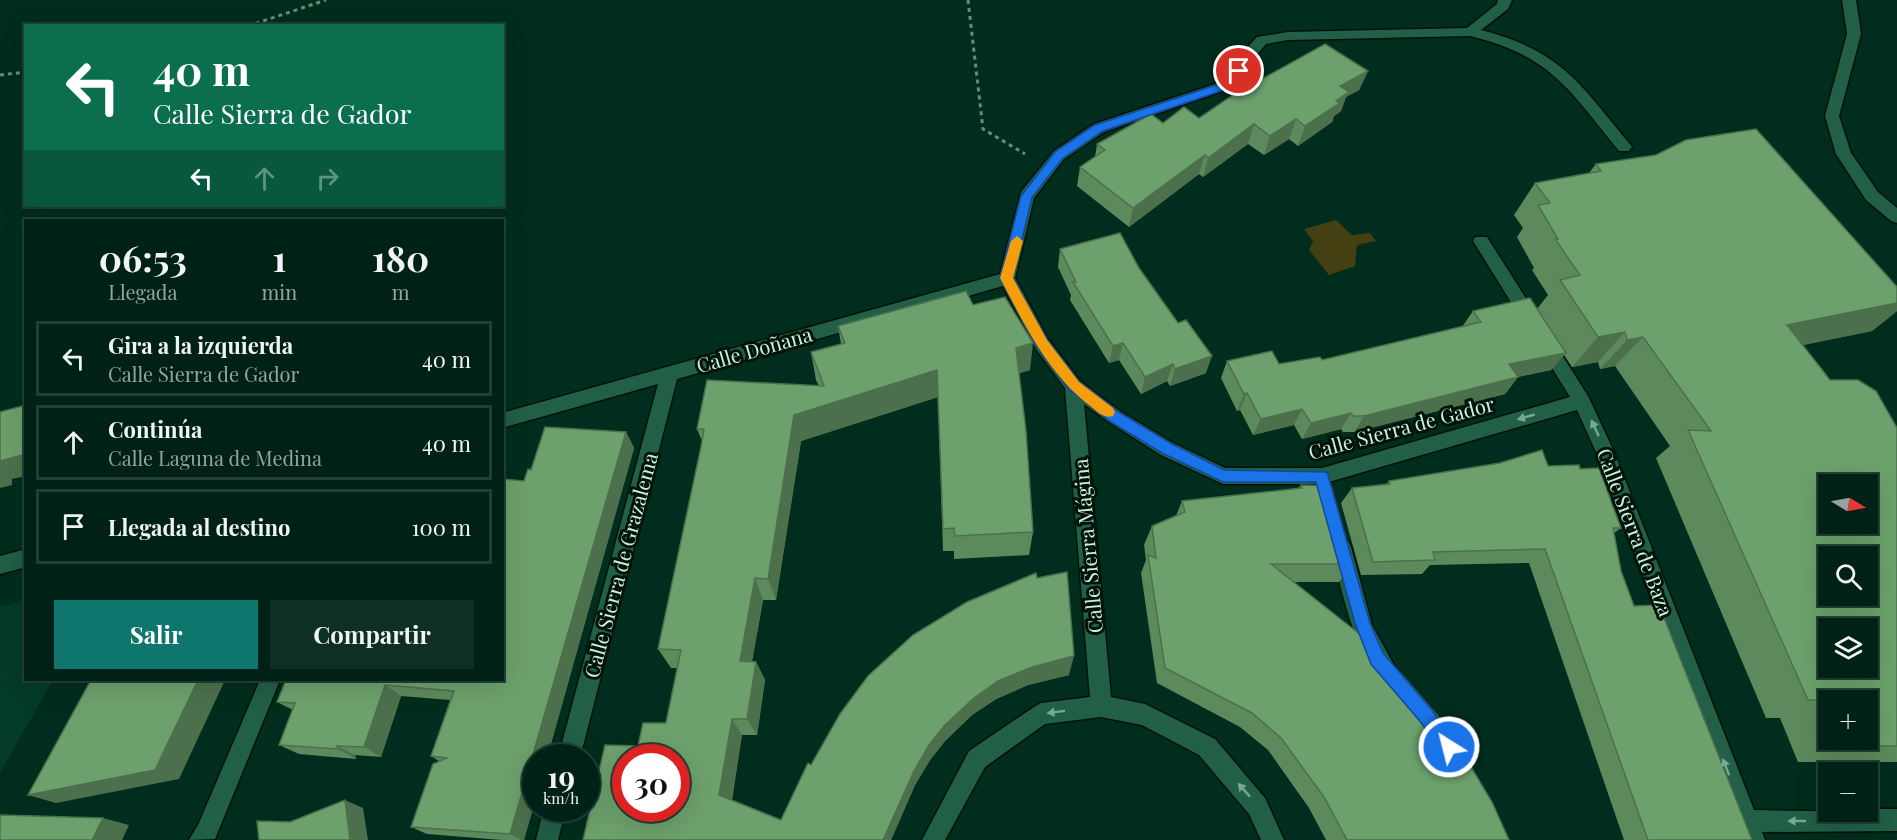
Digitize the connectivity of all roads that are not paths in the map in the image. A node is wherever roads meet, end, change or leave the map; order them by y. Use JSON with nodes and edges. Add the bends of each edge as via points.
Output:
{"nodes":[{"id":1,"x":1505,"y":0,"type":"edge"},
{"id":2,"x":1849,"y":0,"type":"edge"},
{"id":3,"x":1470,"y":33,"type":"junction"},
{"id":4,"x":1624,"y":147,"type":"dead end"},
{"id":5,"x":1897,"y":217,"type":"edge"},
{"id":6,"x":1481,"y":241,"type":"dead end"},
{"id":7,"x":1007,"y":278,"type":"junction"},
{"id":8,"x":670,"y":372,"type":"junction"},
{"id":9,"x":1074,"y":386,"type":"junction"},
{"id":10,"x":1582,"y":401,"type":"junction"},
{"id":11,"x":504,"y":420,"type":"edge"},
{"id":12,"x":1322,"y":476,"type":"junction"},
{"id":13,"x":1328,"y":499,"type":"edge"},
{"id":14,"x":1337,"y":533,"type":"edge"},
{"id":15,"x":24,"y":559,"type":"edge"},
{"id":16,"x":0,"y":565,"type":"edge"},
{"id":17,"x":270,"y":681,"type":"edge"},
{"id":18,"x":1398,"y":682,"type":"edge"},
{"id":19,"x":1101,"y":706,"type":"junction"},
{"id":20,"x":573,"y":744,"type":"edge"},
{"id":21,"x":1897,"y":820,"type":"edge"},
{"id":22,"x":552,"y":822,"type":"edge"},
{"id":23,"x":1751,"y":831,"type":"edge"},
{"id":24,"x":200,"y":840,"type":"edge"},
{"id":25,"x":547,"y":840,"type":"edge"},
{"id":26,"x":933,"y":840,"type":"edge"},
{"id":27,"x":1273,"y":840,"type":"edge"}],
"edges":[{"from":1,"to":3,"type":"street"},
{"from":2,"to":5,"type":"street","via":[[1854,34],[1832,116],[1844,154],[1872,196]]},
{"from":3,"to":4,"type":"street","via":[[1516,45],[1544,59],[1565,77]]},
{"from":3,"to":7,"type":"street","via":[[1288,36],[1262,40],[1239,71],[1220,87],[1099,128],[1059,155],[1027,196]]},
{"from":6,"to":10,"type":"street","name":"Calle Sierra de Baza"},
{"from":7,"to":8,"type":"street","name":"Calle Doñana"},
{"from":7,"to":9,"type":"street","name":"Calle Sierra de Gador","via":[[1042,344]]},
{"from":8,"to":11,"type":"street","name":"Calle Doñana"},
{"from":8,"to":20,"type":"street","name":"Calle Sierra de Grazalema"},
{"from":9,"to":12,"type":"street","name":"Calle Sierra de Gador","via":[[1115,417],[1223,476]]},
{"from":9,"to":19,"type":"street","name":"Calle Sierra Mágina"},
{"from":10,"to":12,"type":"street","name":"Calle Sierra de Gador","one_way":true},
{"from":23,"to":10,"type":"street","name":"Calle Sierra de Baza","one_way":true},
{"from":12,"to":13,"type":"street"},
{"from":14,"to":18,"type":"street","via":[[1362,623],[1377,658]]},
{"from":15,"to":16,"type":"street"},
{"from":17,"to":24,"type":"street"},
{"from":19,"to":26,"type":"street","one_way":true,"via":[[1041,714],[977,759]]},
{"from":27,"to":19,"type":"street","one_way":true,"via":[[1257,806],[1207,747],[1145,715]]},
{"from":21,"to":23,"type":"street","one_way":true},
{"from":22,"to":25,"type":"street"}]}
